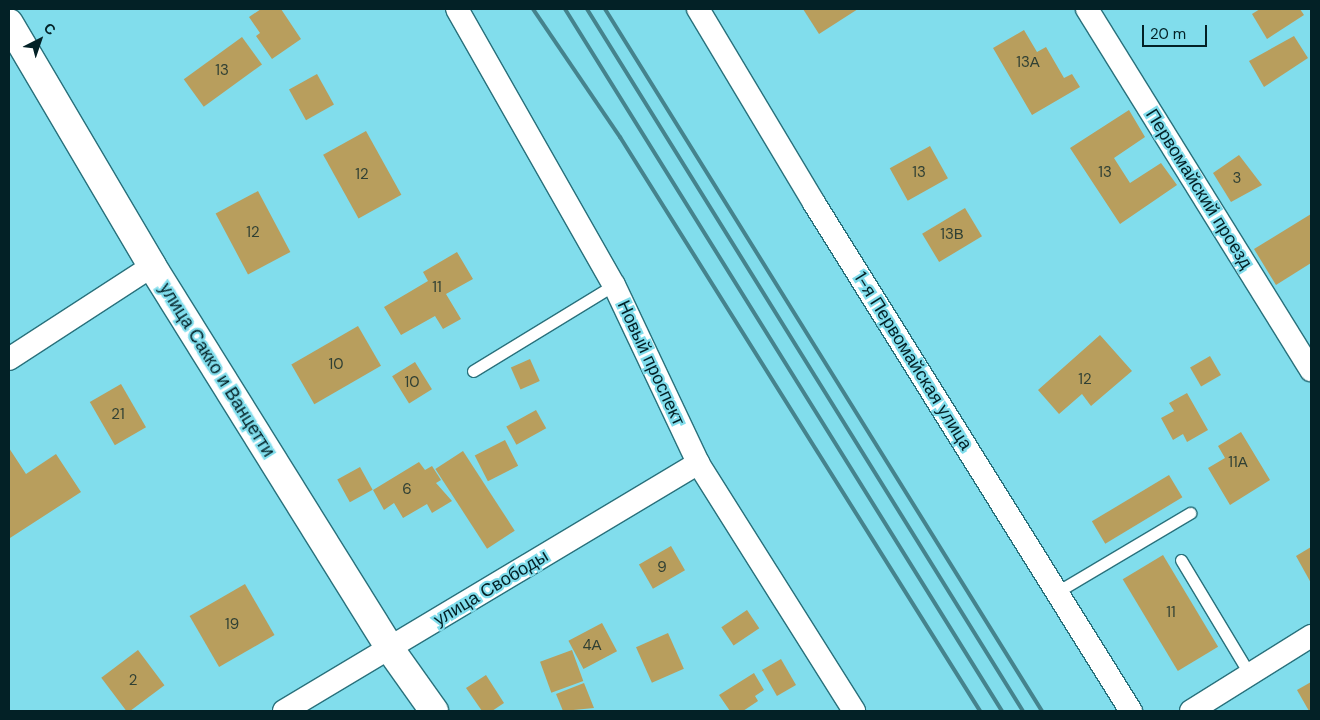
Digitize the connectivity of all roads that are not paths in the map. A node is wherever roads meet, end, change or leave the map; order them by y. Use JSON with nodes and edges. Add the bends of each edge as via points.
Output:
{"nodes":[{"id":1,"x":457,"y":9,"type":"edge"},
{"id":2,"x":698,"y":9,"type":"edge"},
{"id":3,"x":1087,"y":9,"type":"edge"},
{"id":4,"x":9,"y":22,"type":"edge"},
{"id":5,"x":152,"y":266,"type":"junction"},
{"id":6,"x":614,"y":285,"type":"junction"},
{"id":7,"x":9,"y":358,"type":"edge"},
{"id":8,"x":1311,"y":370,"type":"edge"},
{"id":9,"x":473,"y":371,"type":"dead end"},
{"id":10,"x":698,"y":463,"type":"junction"},
{"id":11,"x":1190,"y":513,"type":"dead end"},
{"id":12,"x":1181,"y":560,"type":"dead end"},
{"id":13,"x":1058,"y":592,"type":"junction"},
{"id":14,"x":1311,"y":636,"type":"edge"},
{"id":15,"x":390,"y":649,"type":"junction"},
{"id":16,"x":1250,"y":675,"type":"junction"},
{"id":17,"x":284,"y":711,"type":"edge"},
{"id":18,"x":434,"y":711,"type":"edge"},
{"id":19,"x":854,"y":711,"type":"edge"},
{"id":20,"x":1131,"y":711,"type":"edge"},
{"id":21,"x":1192,"y":711,"type":"edge"}],
"edges":[{"from":1,"to":6,"type":"street","name":"Новый проспект"},
{"from":2,"to":13,"type":"street","name":"1-я Первомайская улица","via":[[814,203]]},
{"from":3,"to":8,"type":"street","name":"Первомайский проезд"},
{"from":4,"to":5,"type":"main road","name":"улица Сакко и Ванцетти"},
{"from":5,"to":7,"type":"street"},
{"from":5,"to":15,"type":"main road","name":"улица Сакко и Ванцетти"},
{"from":6,"to":9,"type":"lane"},
{"from":6,"to":10,"type":"street","name":"Новый проспект"},
{"from":10,"to":15,"type":"street","name":"улица Свободы"},
{"from":10,"to":19,"type":"street","name":"Новый проспект"},
{"from":11,"to":13,"type":"lane"},
{"from":12,"to":16,"type":"lane"},
{"from":13,"to":20,"type":"street","name":"1-я Первомайская улица"},
{"from":14,"to":16,"type":"street"},
{"from":15,"to":17,"type":"street","name":"улица Свободы"},
{"from":15,"to":18,"type":"main road","name":"улица Сакко и Ванцетти"},
{"from":16,"to":21,"type":"street"}]}
